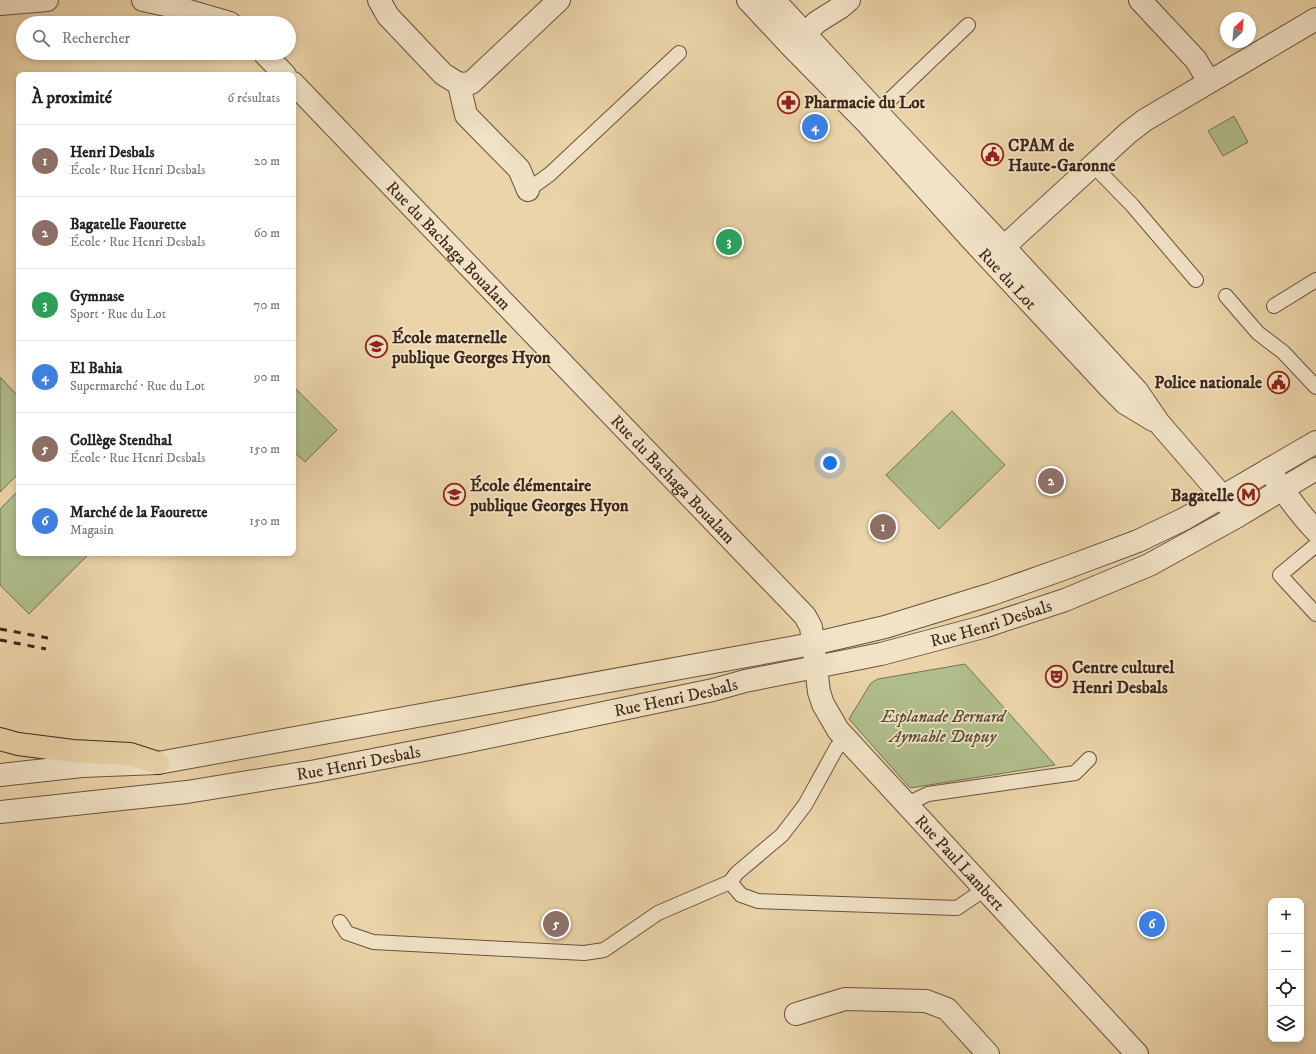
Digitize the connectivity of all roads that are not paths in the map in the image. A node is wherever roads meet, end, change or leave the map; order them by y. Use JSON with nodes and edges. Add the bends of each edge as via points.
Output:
{"nodes":[{"id":1,"x":47,"y":0,"type":"edge"},
{"id":2,"x":143,"y":0,"type":"edge"},
{"id":3,"x":379,"y":0,"type":"edge"},
{"id":4,"x":559,"y":0,"type":"edge"},
{"id":5,"x":748,"y":0,"type":"edge"},
{"id":6,"x":774,"y":0,"type":"edge"},
{"id":7,"x":849,"y":0,"type":"edge"},
{"id":8,"x":1140,"y":0,"type":"edge"},
{"id":9,"x":0,"y":4,"type":"edge"},
{"id":10,"x":207,"y":16,"type":"edge"},
{"id":11,"x":1316,"y":19,"type":"edge"},
{"id":12,"x":968,"y":25,"type":"dead end"},
{"id":13,"x":798,"y":40,"type":"junction"},
{"id":14,"x":679,"y":53,"type":"dead end"},
{"id":15,"x":271,"y":60,"type":"edge"},
{"id":16,"x":282,"y":72,"type":"edge"},
{"id":17,"x":1209,"y":82,"type":"junction"},
{"id":18,"x":459,"y":84,"type":"junction"},
{"id":19,"x":296,"y":87,"type":"edge"},
{"id":20,"x":872,"y":117,"type":"junction"},
{"id":21,"x":1092,"y":165,"type":"junction"},
{"id":22,"x":528,"y":190,"type":"joint"},
{"id":23,"x":997,"y":253,"type":"junction"},
{"id":24,"x":1196,"y":280,"type":"dead end"},
{"id":25,"x":1316,"y":280,"type":"edge"},
{"id":26,"x":1226,"y":296,"type":"dead end"},
{"id":27,"x":1274,"y":306,"type":"dead end"},
{"id":28,"x":1316,"y":387,"type":"edge"},
{"id":29,"x":1316,"y":442,"type":"edge"},
{"id":30,"x":1269,"y":469,"type":"junction"},
{"id":31,"x":1316,"y":469,"type":"edge"},
{"id":32,"x":1282,"y":488,"type":"junction"},
{"id":33,"x":1222,"y":496,"type":"junction"},
{"id":34,"x":1236,"y":517,"type":"junction"},
{"id":35,"x":1316,"y":532,"type":"edge"},
{"id":36,"x":1316,"y":545,"type":"edge"},
{"id":37,"x":1316,"y":614,"type":"edge"},
{"id":38,"x":814,"y":656,"type":"junction"},
{"id":39,"x":0,"y":739,"type":"edge"},
{"id":40,"x":846,"y":739,"type":"junction"},
{"id":41,"x":1089,"y":759,"type":"dead end"},
{"id":42,"x":158,"y":763,"type":"junction"},
{"id":43,"x":0,"y":775,"type":"edge"},
{"id":44,"x":907,"y":804,"type":"junction"},
{"id":45,"x":0,"y":812,"type":"edge"},
{"id":46,"x":730,"y":882,"type":"junction"},
{"id":47,"x":985,"y":889,"type":"junction"},
{"id":48,"x":340,"y":922,"type":"dead end"},
{"id":49,"x":796,"y":1014,"type":"dead end"},
{"id":50,"x":988,"y":1054,"type":"edge"},
{"id":51,"x":1137,"y":1054,"type":"edge"}],
"edges":[{"from":1,"to":9,"type":"street"},
{"from":2,"to":10,"type":"street"},
{"from":3,"to":18,"type":"street","via":[[388,16],[444,74]]},
{"from":4,"to":18,"type":"street","via":[[471,83]]},
{"from":5,"to":13,"type":"street","name":"Rue du Lot"},
{"from":6,"to":13,"type":"street","name":"Rue du Lot"},
{"from":7,"to":13,"type":"street","via":[[817,22]]},
{"from":8,"to":17,"type":"street","via":[[1196,60]]},
{"from":11,"to":17,"type":"street"},
{"from":12,"to":20,"type":"lane"},
{"from":13,"to":20,"type":"street","name":"Rue du Lot"},
{"from":14,"to":22,"type":"lane","via":[[550,174]]},
{"from":15,"to":16,"type":"street"},
{"from":17,"to":21,"type":"street","via":[[1145,120]]},
{"from":18,"to":22,"type":"street","via":[[466,115],[519,169]]},
{"from":19,"to":38,"type":"street","name":"Rue du Bachaga Boualam","via":[[805,616],[811,627]]},
{"from":20,"to":23,"type":"street","name":"Rue du Lot"},
{"from":21,"to":23,"type":"street"},
{"from":21,"to":24,"type":"lane","via":[[1132,205]]},
{"from":23,"to":33,"type":"street","name":"Rue du Lot","via":[[1125,403],[1159,423]]},
{"from":25,"to":27,"type":"lane"},
{"from":26,"to":28,"type":"lane","via":[[1258,333],[1283,352]]},
{"from":29,"to":30,"type":"street","name":"Rue Henri Desbals"},
{"from":30,"to":32,"type":"street"},
{"from":30,"to":33,"type":"street","name":"Rue Henri Desbals"},
{"from":31,"to":32,"type":"street","name":"Rue Henri Desbals"},
{"from":32,"to":34,"type":"street","name":"Rue Henri Desbals"},
{"from":32,"to":35,"type":"street"},
{"from":33,"to":34,"type":"street","name":"Rue du Lot"},
{"from":33,"to":38,"type":"street","name":"Rue Henri Desbals","via":[[1184,519],[1138,541],[1063,570],[896,623]]},
{"from":34,"to":38,"type":"street","name":"Rue Henri Desbals","via":[[1149,565],[1065,600],[983,627],[881,654]]},
{"from":36,"to":37,"type":"lane","via":[[1280,575]]},
{"from":38,"to":40,"type":"street","name":"Rue Paul Lambert","via":[[823,704]]},
{"from":38,"to":42,"type":"street","name":"Rue Henri Desbals"},
{"from":38,"to":45,"type":"street","name":"Rue Henri Desbals","via":[[455,744],[316,772],[187,792]]},
{"from":39,"to":42,"type":"highway","via":[[18,744],[73,751],[130,754]]},
{"from":40,"to":44,"type":"street","name":"Rue Paul Lambert"},
{"from":40,"to":46,"type":"lane","via":[[837,747],[805,805],[782,835],[736,873]]},
{"from":41,"to":44,"type":"lane","via":[[1075,773],[928,794]]},
{"from":42,"to":43,"type":"street","name":"Rue Henri Desbals","via":[[82,766]]},
{"from":44,"to":47,"type":"street","name":"Rue Paul Lambert"},
{"from":46,"to":47,"type":"lane","via":[[741,895],[758,901],[957,908]]},
{"from":46,"to":48,"type":"lane","via":[[658,913],[604,950],[584,953],[373,942],[347,933]]},
{"from":47,"to":51,"type":"street","name":"Rue Paul Lambert"},
{"from":49,"to":50,"type":"street","via":[[845,999],[926,1000],[947,1010]]}]}
